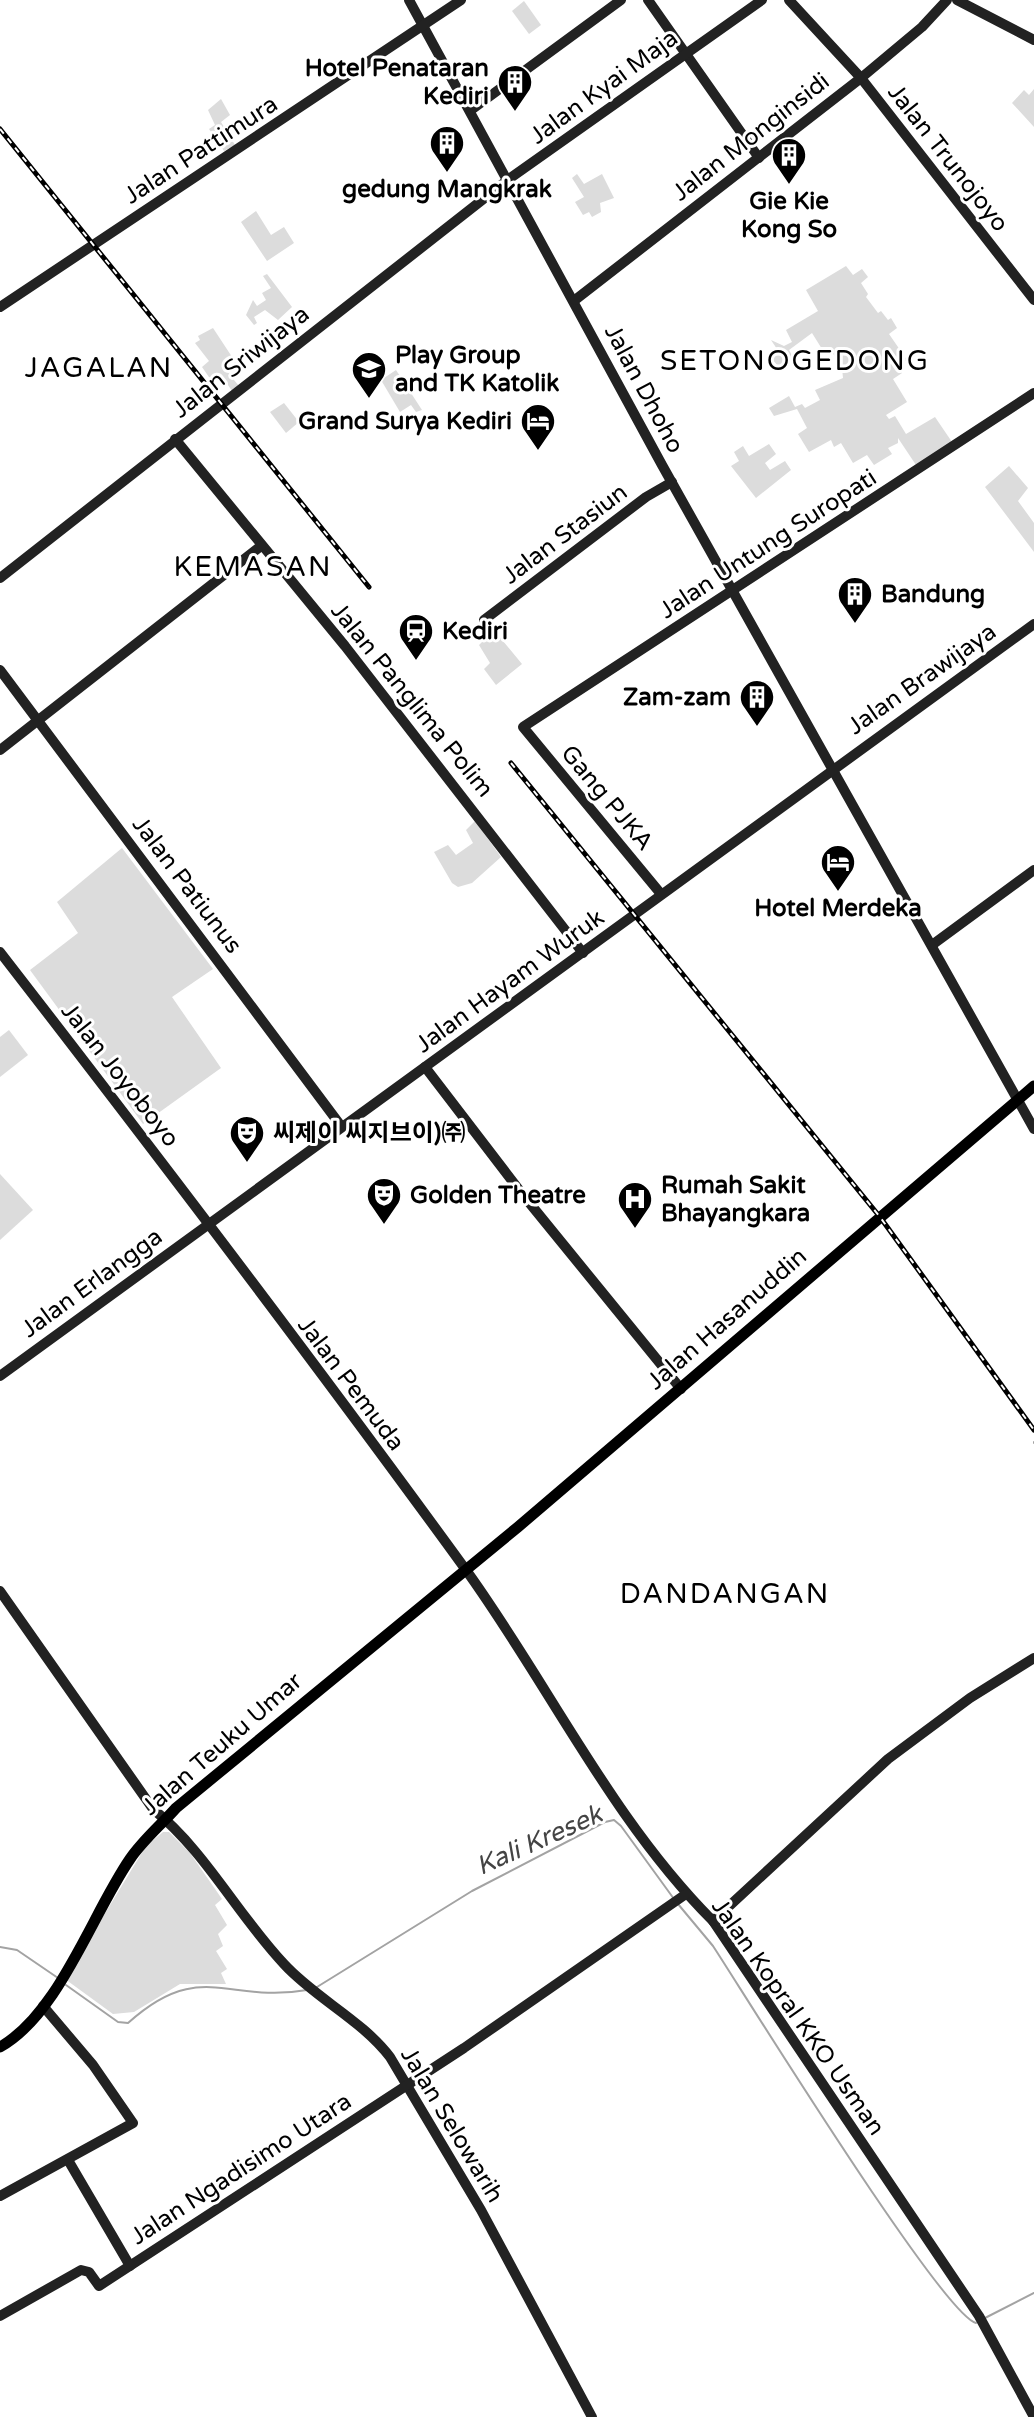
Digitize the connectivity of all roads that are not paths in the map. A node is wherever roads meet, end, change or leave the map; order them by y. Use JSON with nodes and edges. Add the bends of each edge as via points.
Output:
{"nodes":[{"id":1,"x":409,"y":0,"type":"edge"},
{"id":2,"x":461,"y":0,"type":"edge"},
{"id":3,"x":621,"y":0,"type":"edge"},
{"id":4,"x":648,"y":0,"type":"edge"},
{"id":5,"x":762,"y":0,"type":"edge"},
{"id":6,"x":789,"y":0,"type":"edge"},
{"id":7,"x":947,"y":0,"type":"edge"},
{"id":8,"x":957,"y":0,"type":"edge"},
{"id":9,"x":424,"y":26,"type":"junction"},
{"id":10,"x":1034,"y":40,"type":"edge"},
{"id":11,"x":686,"y":52,"type":"junction"},
{"id":12,"x":861,"y":78,"type":"junction"},
{"id":13,"x":471,"y":110,"type":"junction"},
{"id":14,"x":759,"y":158,"type":"junction"},
{"id":15,"x":509,"y":179,"type":"junction"},
{"id":16,"x":575,"y":300,"type":"junction"},
{"id":17,"x":1034,"y":300,"type":"edge"},
{"id":18,"x":0,"y":307,"type":"edge"},
{"id":19,"x":1034,"y":393,"type":"edge"},
{"id":20,"x":175,"y":439,"type":"junction"},
{"id":21,"x":672,"y":482,"type":"junction"},
{"id":22,"x":261,"y":546,"type":"junction"},
{"id":23,"x":0,"y":578,"type":"edge"},
{"id":24,"x":732,"y":590,"type":"junction"},
{"id":25,"x":484,"y":620,"type":"dead end"},
{"id":26,"x":1034,"y":624,"type":"edge"},
{"id":27,"x":0,"y":670,"type":"edge"},
{"id":28,"x":39,"y":721,"type":"junction"},
{"id":29,"x":523,"y":727,"type":"joint"},
{"id":30,"x":0,"y":750,"type":"edge"},
{"id":31,"x":833,"y":768,"type":"junction"},
{"id":32,"x":1034,"y":870,"type":"edge"},
{"id":33,"x":661,"y":894,"type":"junction"},
{"id":34,"x":932,"y":945,"type":"junction"},
{"id":35,"x":0,"y":952,"type":"edge"},
{"id":36,"x":583,"y":953,"type":"junction"},
{"id":37,"x":425,"y":1067,"type":"junction"},
{"id":38,"x":1034,"y":1086,"type":"edge"},
{"id":39,"x":1016,"y":1101,"type":"junction"},
{"id":40,"x":341,"y":1126,"type":"junction"},
{"id":41,"x":1034,"y":1129,"type":"edge"},
{"id":42,"x":209,"y":1223,"type":"junction"},
{"id":43,"x":0,"y":1376,"type":"edge"},
{"id":44,"x":681,"y":1389,"type":"junction"},
{"id":45,"x":464,"y":1568,"type":"junction"},
{"id":46,"x":0,"y":1591,"type":"edge"},
{"id":47,"x":1034,"y":1658,"type":"edge"},
{"id":48,"x":167,"y":1818,"type":"junction"},
{"id":49,"x":681,"y":1898,"type":"junction"},
{"id":50,"x":713,"y":1921,"type":"junction"},
{"id":51,"x":43,"y":2006,"type":"junction"},
{"id":52,"x":0,"y":2047,"type":"edge"},
{"id":53,"x":405,"y":2084,"type":"junction"},
{"id":54,"x":68,"y":2160,"type":"junction"},
{"id":55,"x":0,"y":2196,"type":"edge"},
{"id":56,"x":130,"y":2266,"type":"junction"},
{"id":57,"x":0,"y":2316,"type":"edge"},
{"id":58,"x":592,"y":2417,"type":"edge"},
{"id":59,"x":1034,"y":2417,"type":"edge"}],
"edges":[{"from":1,"to":9,"type":"street","name":"Jalan Dhoho"},
{"from":2,"to":9,"type":"street","name":"Jalan Pattimura"},
{"from":3,"to":13,"type":"street"},
{"from":4,"to":11,"type":"street"},
{"from":5,"to":11,"type":"street","name":"Jalan Kyai Maja"},
{"from":6,"to":12,"type":"street"},
{"from":7,"to":12,"type":"street","name":"Jalan Monginsidi"},
{"from":8,"to":10,"type":"street"},
{"from":9,"to":13,"type":"street","name":"Jalan Dhoho"},
{"from":9,"to":18,"type":"street","name":"Jalan Pattimura"},
{"from":11,"to":14,"type":"street"},
{"from":11,"to":15,"type":"street","name":"Jalan Kyai Maja"},
{"from":12,"to":14,"type":"street","name":"Jalan Monginsidi"},
{"from":12,"to":17,"type":"street","name":"Jalan Trunojoyo"},
{"from":13,"to":15,"type":"street","name":"Jalan Dhoho"},
{"from":14,"to":16,"type":"street","name":"Jalan Monginsidi"},
{"from":15,"to":16,"type":"street","name":"Jalan Dhoho"},
{"from":15,"to":20,"type":"street","name":"Jalan Sriwijaya"},
{"from":16,"to":21,"type":"street","name":"Jalan Dhoho"},
{"from":19,"to":24,"type":"street","name":"Jalan Untung Suropati"},
{"from":20,"to":22,"type":"street","name":"Jalan Panglima Polim"},
{"from":20,"to":23,"type":"street","name":"Jalan Sriwijaya"},
{"from":21,"to":24,"type":"street","name":"Jalan Dhoho"},
{"from":21,"to":25,"type":"street","name":"Jalan Stasiun"},
{"from":22,"to":28,"type":"street"},
{"from":22,"to":36,"type":"street","name":"Jalan Panglima Polim","via":[[439,764]]},
{"from":24,"to":29,"type":"street","name":"Jalan Untung Suropati"},
{"from":24,"to":31,"type":"street","name":"Jalan Dhoho"},
{"from":26,"to":31,"type":"street","name":"Jalan Brawijaya"},
{"from":27,"to":28,"type":"street","name":"Jalan Patiunus"},
{"from":28,"to":30,"type":"street"},
{"from":28,"to":40,"type":"street","name":"Jalan Patiunus"},
{"from":29,"to":33,"type":"street","name":"Gang PJKA"},
{"from":31,"to":33,"type":"street","name":"Jalan Hayam Wuruk"},
{"from":31,"to":34,"type":"street","name":"Jalan Dhoho"},
{"from":32,"to":34,"type":"street"},
{"from":33,"to":36,"type":"street","name":"Jalan Hayam Wuruk"},
{"from":34,"to":39,"type":"street","name":"Jalan Dhoho"},
{"from":35,"to":42,"type":"street","name":"Jalan Joyoboyo"},
{"from":36,"to":37,"type":"street","name":"Jalan Hayam Wuruk"},
{"from":37,"to":40,"type":"street","name":"Jalan Hayam Wuruk"},
{"from":37,"to":44,"type":"street"},
{"from":38,"to":39,"type":"main road","name":"Jalan Hasanuddin"},
{"from":39,"to":41,"type":"street","name":"Jalan Dhoho"},
{"from":39,"to":44,"type":"main road","name":"Jalan Hasanuddin"},
{"from":40,"to":42,"type":"street","name":"Jalan Hayam Wuruk"},
{"from":42,"to":43,"type":"street","name":"Jalan Erlangga"},
{"from":42,"to":45,"type":"street","name":"Jalan Pemuda"},
{"from":44,"to":45,"type":"main road","name":"Jalan Hasanuddin"},
{"from":45,"to":48,"type":"main road","name":"Jalan Teuku Umar"},
{"from":45,"to":49,"type":"street","name":"Jalan Kopral KKO Usman"},
{"from":46,"to":48,"type":"street","name":"Jalan Selowarih","via":[[153,1809]]},
{"from":47,"to":50,"type":"street","via":[[888,1759]]},
{"from":48,"to":51,"type":"main road","name":"Jalan Teuku Umar","via":[[130,1859]]},
{"from":48,"to":53,"type":"street","name":"Jalan Selowarih","via":[[303,1983],[376,2041]]},
{"from":49,"to":50,"type":"street","name":"Jalan Kopral KKO Usman"},
{"from":49,"to":53,"type":"street","name":"Jalan Ngadisimo Utara"},
{"from":50,"to":59,"type":"street","name":"Jalan Kopral KKO Usman","via":[[980,2319]]},
{"from":51,"to":52,"type":"main road","name":"Jalan Teuku Umar"},
{"from":51,"to":54,"type":"street","via":[[133,2123]]},
{"from":53,"to":56,"type":"street","name":"Jalan Ngadisimo Utara"},
{"from":53,"to":58,"type":"street","name":"Jalan Selowarih","via":[[488,2223]]},
{"from":54,"to":55,"type":"street"},
{"from":54,"to":56,"type":"street"},
{"from":56,"to":57,"type":"street","name":"Jalan Ngadisimo Utara","via":[[99,2286],[81,2270]]}]}
